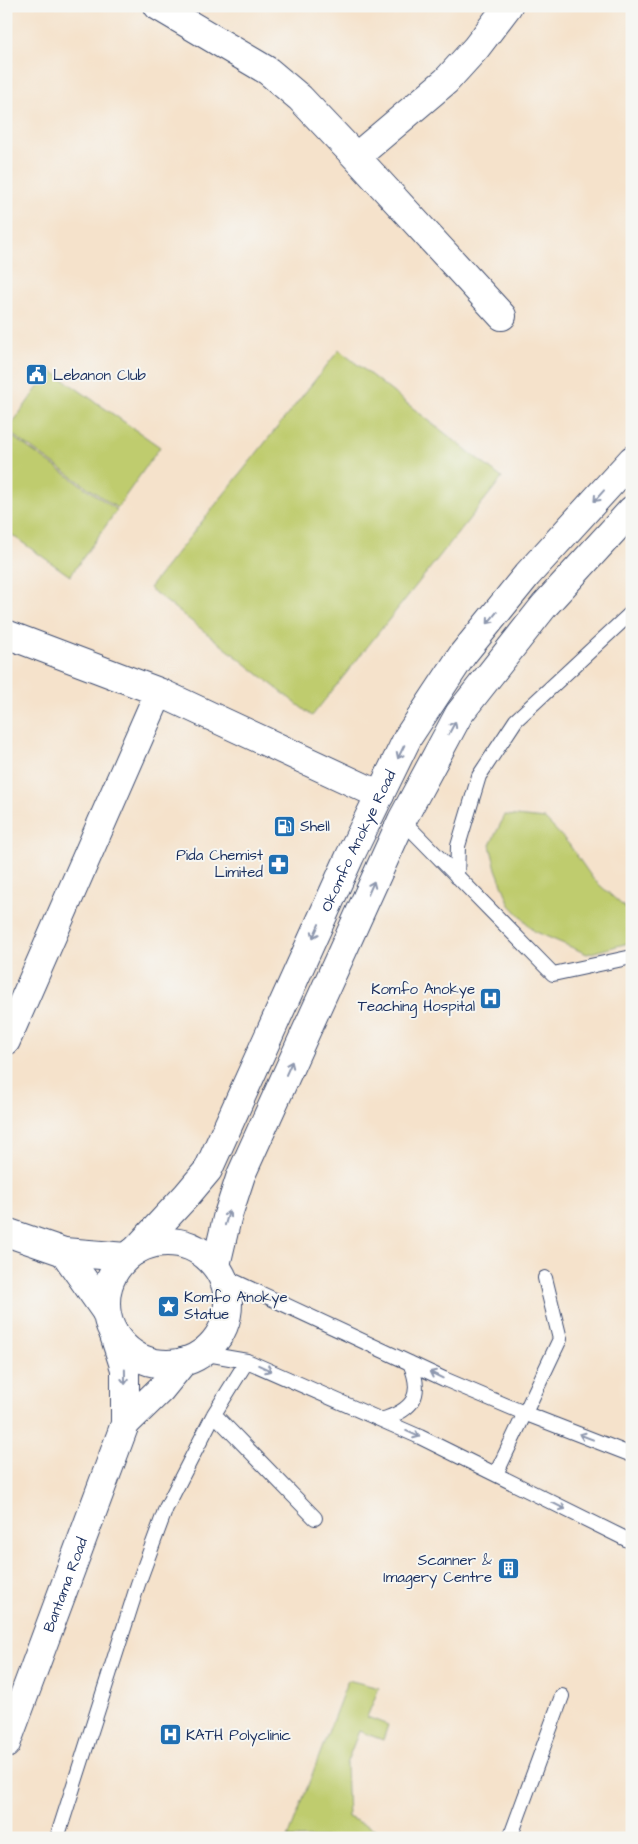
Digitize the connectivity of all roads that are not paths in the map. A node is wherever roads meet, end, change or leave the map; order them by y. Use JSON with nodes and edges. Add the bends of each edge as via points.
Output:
{"nodes":[{"id":1,"x":158,"y":6,"type":"edge"},
{"id":2,"x":508,"y":6,"type":"edge"},
{"id":3,"x":356,"y":157,"type":"junction"},
{"id":4,"x":502,"y":316,"type":"dead end"},
{"id":5,"x":632,"y":460,"type":"edge"},
{"id":6,"x":632,"y":510,"type":"edge"},
{"id":7,"x":632,"y":612,"type":"edge"},
{"id":8,"x":6,"y":634,"type":"edge"},
{"id":9,"x":159,"y":692,"type":"junction"},
{"id":10,"x":380,"y":795,"type":"junction"},
{"id":11,"x":402,"y":820,"type":"junction"},
{"id":12,"x":457,"y":877,"type":"junction"},
{"id":13,"x":632,"y":957,"type":"edge"},
{"id":14,"x":6,"y":1041,"type":"edge"},
{"id":15,"x":6,"y":1232,"type":"edge"},
{"id":16,"x":64,"y":1252,"type":"junction"},
{"id":17,"x":131,"y":1254,"type":"junction"},
{"id":18,"x":218,"y":1270,"type":"junction"},
{"id":19,"x":545,"y":1278,"type":"dead end"},
{"id":20,"x":109,"y":1322,"type":"junction"},
{"id":21,"x":192,"y":1358,"type":"junction"},
{"id":22,"x":247,"y":1360,"type":"junction"},
{"id":23,"x":410,"y":1362,"type":"junction"},
{"id":24,"x":524,"y":1413,"type":"junction"},
{"id":25,"x":214,"y":1414,"type":"junction"},
{"id":26,"x":381,"y":1420,"type":"junction"},
{"id":27,"x":125,"y":1424,"type":"junction"},
{"id":28,"x":632,"y":1455,"type":"edge"},
{"id":29,"x":496,"y":1474,"type":"junction"},
{"id":30,"x":315,"y":1518,"type":"dead end"},
{"id":31,"x":632,"y":1542,"type":"edge"},
{"id":32,"x":562,"y":1696,"type":"dead end"},
{"id":33,"x":6,"y":1744,"type":"edge"},
{"id":34,"x":57,"y":1838,"type":"edge"},
{"id":35,"x":510,"y":1838,"type":"edge"}],
"edges":[{"from":1,"to":3,"type":"main road","via":[[268,71],[300,98]]},
{"from":2,"to":3,"type":"main road","via":[[446,81]]},
{"from":3,"to":4,"type":"main road"},
{"from":5,"to":10,"type":"main road","name":"Okomfo Anokye Road","one_way":true,"via":[[527,575],[463,654],[408,737]]},
{"from":11,"to":6,"type":"main road","name":"Okomfo Anokye Road","one_way":true,"via":[[459,714],[544,606]]},
{"from":7,"to":12,"type":"lane","via":[[516,720],[480,776],[458,846]]},
{"from":8,"to":9,"type":"main road"},
{"from":9,"to":10,"type":"main road"},
{"from":9,"to":14,"type":"main road"},
{"from":10,"to":17,"type":"main road","name":"Okomfo Anokye Road","one_way":true,"via":[[208,1170]]},
{"from":11,"to":12,"type":"lane"},
{"from":18,"to":11,"type":"main road","name":"Okomfo Anokye Road","one_way":true,"via":[[227,1218],[241,1175]]},
{"from":12,"to":13,"type":"lane","via":[[553,974]]},
{"from":15,"to":16,"type":"main road"},
{"from":16,"to":17,"type":"main road"},
{"from":16,"to":20,"type":"main road"},
{"from":17,"to":18,"type":"main road","via":[[152,1244],[178,1243],[203,1253]]},
{"from":17,"to":20,"type":"main road","via":[[113,1273],[106,1292]]},
{"from":18,"to":21,"type":"main road","via":[[227,1291],[228,1309],[224,1326],[214,1341]]},
{"from":18,"to":23,"type":"lane"},
{"from":19,"to":24,"type":"lane","via":[[560,1339]]},
{"from":20,"to":21,"type":"main road","via":[[125,1348],[143,1359],[162,1364]]},
{"from":20,"to":27,"type":"main road","one_way":true,"via":[[125,1369]]},
{"from":21,"to":22,"type":"lane"},
{"from":21,"to":27,"type":"main road"},
{"from":22,"to":25,"type":"lane"},
{"from":22,"to":26,"type":"lane","one_way":true},
{"from":24,"to":23,"type":"lane","one_way":true},
{"from":23,"to":26,"type":"lane","via":[[415,1378],[411,1404],[399,1414]]},
{"from":28,"to":24,"type":"lane","one_way":true},
{"from":24,"to":29,"type":"lane"},
{"from":25,"to":30,"type":"lane"},
{"from":25,"to":34,"type":"lane","via":[[166,1508],[138,1584]]},
{"from":26,"to":29,"type":"lane","one_way":true},
{"from":27,"to":33,"type":"main road","name":"Bantama Road"},
{"from":29,"to":31,"type":"lane","one_way":true},
{"from":32,"to":35,"type":"lane"}]}
